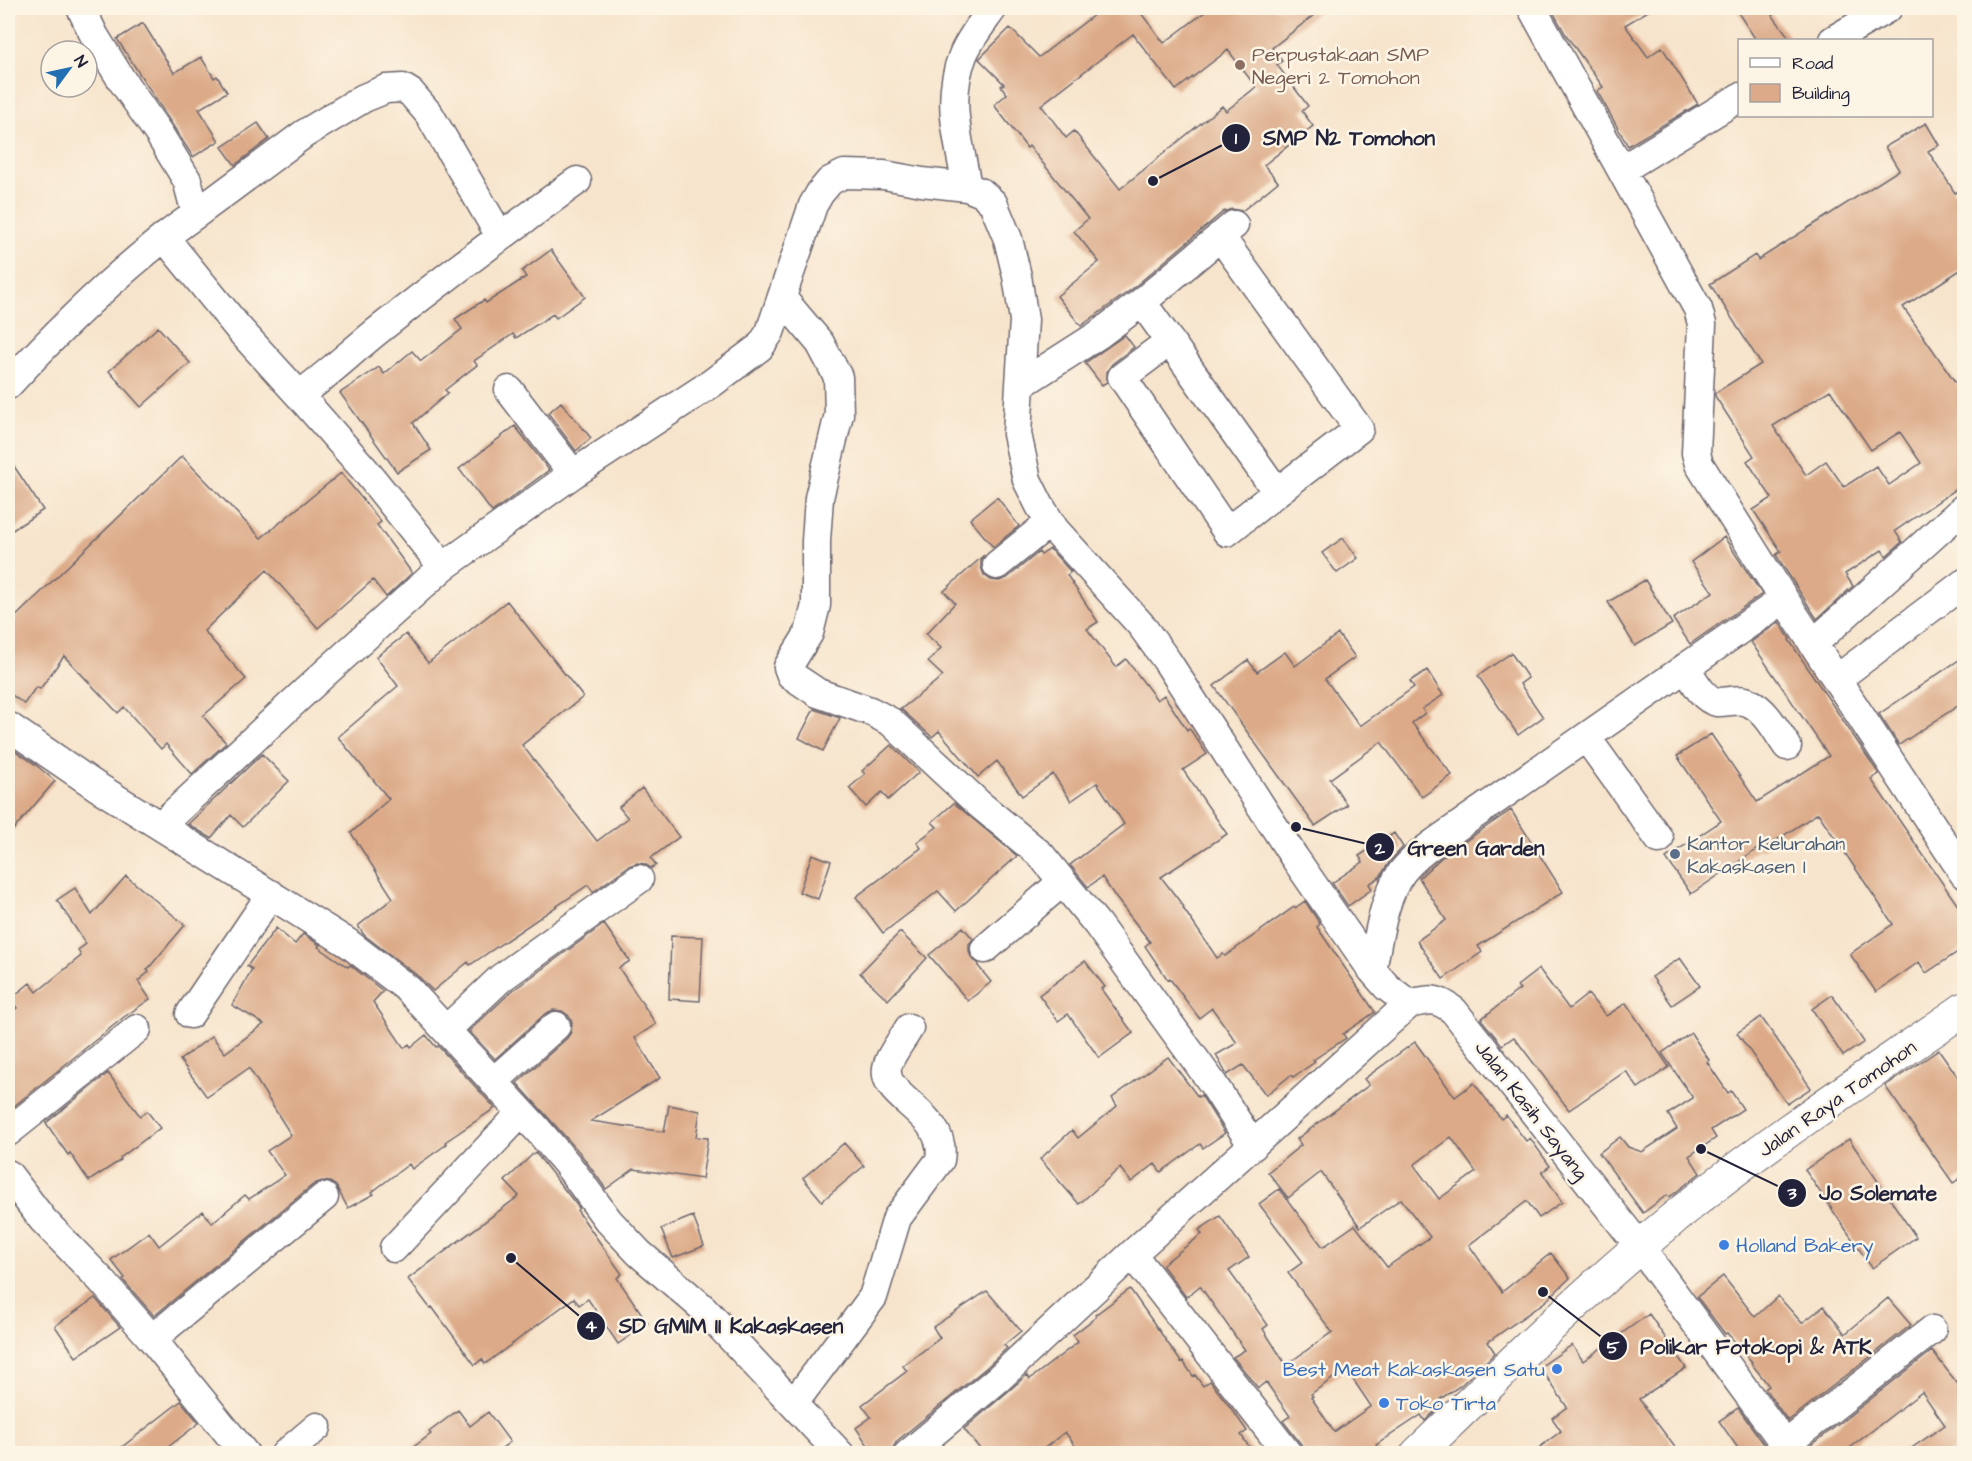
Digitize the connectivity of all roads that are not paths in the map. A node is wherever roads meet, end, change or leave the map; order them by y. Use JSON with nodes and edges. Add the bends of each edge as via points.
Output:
{"nodes":[{"id":1,"x":81,"y":8,"type":"edge"},
{"id":2,"x":993,"y":8,"type":"edge"},
{"id":3,"x":1532,"y":8,"type":"edge"},
{"id":4,"x":1888,"y":8,"type":"edge"},
{"id":5,"x":1835,"y":39,"type":"edge"},
{"id":6,"x":1738,"y":98,"type":"edge"},
{"id":7,"x":1623,"y":169,"type":"junction"},
{"id":8,"x":577,"y":181,"type":"dead end"},
{"id":9,"x":967,"y":187,"type":"junction"},
{"id":10,"x":196,"y":214,"type":"junction"},
{"id":11,"x":500,"y":236,"type":"junction"},
{"id":12,"x":164,"y":237,"type":"junction"},
{"id":13,"x":782,"y":298,"type":"junction"},
{"id":14,"x":1142,"y":302,"type":"junction"},
{"id":15,"x":1170,"y":341,"type":"junction"},
{"id":16,"x":8,"y":385,"type":"edge"},
{"id":17,"x":1020,"y":385,"type":"junction"},
{"id":18,"x":509,"y":390,"type":"dead end"},
{"id":19,"x":299,"y":395,"type":"junction"},
{"id":20,"x":573,"y":474,"type":"junction"},
{"id":21,"x":1278,"y":492,"type":"junction"},
{"id":22,"x":1965,"y":508,"type":"edge"},
{"id":23,"x":1050,"y":522,"type":"junction"},
{"id":24,"x":997,"y":565,"type":"dead end"},
{"id":25,"x":443,"y":567,"type":"junction"},
{"id":26,"x":1965,"y":583,"type":"edge"},
{"id":27,"x":1784,"y":599,"type":"junction"},
{"id":28,"x":1813,"y":644,"type":"junction"},
{"id":29,"x":1686,"y":667,"type":"junction"},
{"id":30,"x":1837,"y":680,"type":"junction"},
{"id":31,"x":8,"y":726,"type":"edge"},
{"id":32,"x":1586,"y":737,"type":"junction"},
{"id":33,"x":1787,"y":746,"type":"dead end"},
{"id":34,"x":161,"y":825,"type":"junction"},
{"id":35,"x":1659,"y":839,"type":"dead end"},
{"id":36,"x":1965,"y":874,"type":"edge"},
{"id":37,"x":639,"y":879,"type":"dead end"},
{"id":38,"x":1062,"y":882,"type":"junction"},
{"id":39,"x":271,"y":894,"type":"junction"},
{"id":40,"x":985,"y":949,"type":"dead end"},
{"id":41,"x":1372,"y":970,"type":"junction"},
{"id":42,"x":1408,"y":1004,"type":"junction"},
{"id":43,"x":1965,"y":1009,"type":"edge"},
{"id":44,"x":190,"y":1014,"type":"dead end"},
{"id":45,"x":556,"y":1026,"type":"dead end"},
{"id":46,"x":909,"y":1028,"type":"dead end"},
{"id":47,"x":137,"y":1029,"type":"dead end"},
{"id":48,"x":446,"y":1030,"type":"junction"},
{"id":49,"x":493,"y":1082,"type":"junction"},
{"id":50,"x":521,"y":1113,"type":"junction"},
{"id":51,"x":8,"y":1132,"type":"edge"},
{"id":52,"x":1253,"y":1146,"type":"junction"},
{"id":53,"x":8,"y":1174,"type":"edge"},
{"id":54,"x":324,"y":1197,"type":"dead end"},
{"id":55,"x":1640,"y":1247,"type":"junction"},
{"id":56,"x":394,"y":1248,"type":"dead end"},
{"id":57,"x":1132,"y":1254,"type":"junction"},
{"id":58,"x":1932,"y":1330,"type":"dead end"},
{"id":59,"x":152,"y":1339,"type":"junction"},
{"id":60,"x":794,"y":1402,"type":"junction"},
{"id":61,"x":317,"y":1427,"type":"dead end"},
{"id":62,"x":1789,"y":1449,"type":"edge"},
{"id":63,"x":244,"y":1454,"type":"edge"},
{"id":64,"x":285,"y":1454,"type":"edge"},
{"id":65,"x":840,"y":1454,"type":"edge"},
{"id":66,"x":908,"y":1454,"type":"edge"},
{"id":67,"x":1288,"y":1454,"type":"edge"},
{"id":68,"x":1417,"y":1454,"type":"edge"}],
"edges":[{"from":1,"to":10,"type":"street","via":[[121,79],[187,180]]},
{"from":2,"to":9,"type":"street","via":[[964,52],[954,82],[953,107]]},
{"from":3,"to":7,"type":"street"},
{"from":4,"to":5,"type":"street"},
{"from":6,"to":7,"type":"street"},
{"from":7,"to":27,"type":"street","via":[[1698,309],[1702,324],[1696,457]]},
{"from":8,"to":11,"type":"street"},
{"from":9,"to":13,"type":"street","via":[[884,175],[844,174],[830,181],[813,205]]},
{"from":9,"to":17,"type":"street","via":[[993,203],[1008,239],[1024,320]]},
{"from":10,"to":11,"type":"street","via":[[304,134],[364,98],[386,89],[403,88],[429,114]]},
{"from":10,"to":12,"type":"street"},
{"from":11,"to":19,"type":"street"},
{"from":12,"to":16,"type":"street","via":[[112,281]]},
{"from":12,"to":19,"type":"street"},
{"from":13,"to":20,"type":"street","via":[[770,332],[760,346],[712,383]]},
{"from":13,"to":38,"type":"street","via":[[820,343],[838,377],[839,414],[819,498],[816,605],[809,633],[788,668],[791,675],[818,693],[891,722],[1041,855]]},
{"from":14,"to":15,"type":"street"},
{"from":14,"to":17,"type":"street"},
{"from":14,"to":21,"type":"street","via":[[1228,230],[1359,429]]},
{"from":15,"to":21,"type":"street"},
{"from":15,"to":21,"type":"street","via":[[1122,377],[1227,532]]},
{"from":17,"to":23,"type":"street","via":[[1017,434],[1023,465]]},
{"from":18,"to":20,"type":"street"},
{"from":19,"to":25,"type":"street"},
{"from":20,"to":25,"type":"street"},
{"from":22,"to":28,"type":"street"},
{"from":23,"to":24,"type":"street"},
{"from":23,"to":41,"type":"street","via":[[1141,625],[1167,661]]},
{"from":25,"to":34,"type":"street"},
{"from":26,"to":30,"type":"street"},
{"from":27,"to":28,"type":"street"},
{"from":27,"to":29,"type":"street"},
{"from":28,"to":30,"type":"street"},
{"from":29,"to":32,"type":"street"},
{"from":29,"to":33,"type":"street","via":[[1703,693],[1716,702],[1751,703],[1765,715]]},
{"from":30,"to":36,"type":"street"},
{"from":31,"to":34,"type":"street"},
{"from":32,"to":35,"type":"street"},
{"from":32,"to":41,"type":"street","via":[[1419,855],[1401,874],[1387,902]]},
{"from":34,"to":39,"type":"street"},
{"from":37,"to":48,"type":"street","via":[[501,978]]},
{"from":38,"to":40,"type":"street"},
{"from":38,"to":52,"type":"street","via":[[1213,1084]]},
{"from":39,"to":44,"type":"street"},
{"from":39,"to":48,"type":"street","via":[[379,966],[408,989]]},
{"from":41,"to":42,"type":"street"},
{"from":42,"to":52,"type":"street"},
{"from":42,"to":55,"type":"street","name":"Jalan Kasih Sayang","via":[[1442,1001],[1454,1011]]},
{"from":43,"to":55,"type":"highway","name":"Jalan Raya Tomohon","via":[[1749,1160]]},
{"from":45,"to":49,"type":"street"},
{"from":46,"to":60,"type":"street","via":[[887,1065],[888,1079],[939,1135],[940,1160],[897,1218],[873,1297]]},
{"from":47,"to":51,"type":"street"},
{"from":48,"to":49,"type":"street"},
{"from":49,"to":50,"type":"street"},
{"from":50,"to":56,"type":"street"},
{"from":50,"to":60,"type":"street","via":[[639,1253],[704,1309]]},
{"from":52,"to":57,"type":"street"},
{"from":53,"to":59,"type":"street","via":[[44,1220]]},
{"from":54,"to":59,"type":"street"},
{"from":55,"to":62,"type":"street","name":"Jalan Kasih Sayang"},
{"from":55,"to":68,"type":"highway","name":"Jalan Raya Tomohon"},
{"from":57,"to":66,"type":"street","via":[[998,1379]]},
{"from":57,"to":67,"type":"street"},
{"from":58,"to":62,"type":"street"},
{"from":59,"to":63,"type":"street"},
{"from":60,"to":65,"type":"street"},
{"from":61,"to":64,"type":"street"}]}
